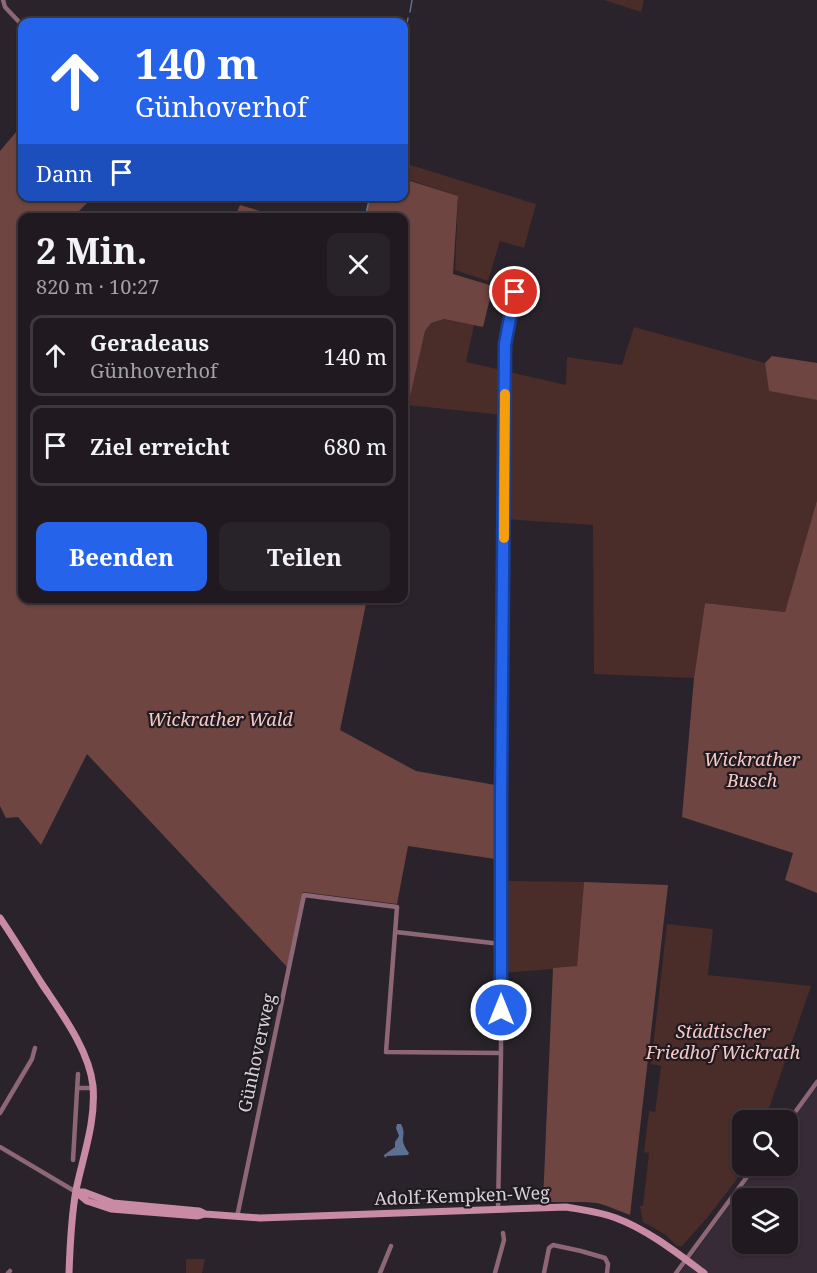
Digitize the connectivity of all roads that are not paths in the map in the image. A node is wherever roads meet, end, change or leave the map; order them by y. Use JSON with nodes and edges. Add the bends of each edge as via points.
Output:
{"nodes":[{"id":1,"x":3,"y":0,"type":"edge"},
{"id":2,"x":5,"y":6,"type":"junction"},
{"id":3,"x":0,"y":11,"type":"edge"},
{"id":4,"x":18,"y":21,"type":"edge"},
{"id":5,"x":515,"y":292,"type":"dead end"},
{"id":6,"x":0,"y":918,"type":"edge"},
{"id":7,"x":396,"y":932,"type":"junction"},
{"id":8,"x":501,"y":944,"type":"junction"},
{"id":9,"x":35,"y":1048,"type":"dead end"},
{"id":10,"x":501,"y":1053,"type":"junction"},
{"id":11,"x":78,"y":1074,"type":"dead end"},
{"id":12,"x":817,"y":1082,"type":"edge"},
{"id":13,"x":77,"y":1088,"type":"junction"},
{"id":14,"x":93,"y":1088,"type":"junction"},
{"id":15,"x":815,"y":1089,"type":"edge"},
{"id":16,"x":798,"y":1110,"type":"edge"},
{"id":17,"x":0,"y":1113,"type":"edge"},
{"id":18,"x":0,"y":1147,"type":"edge"},
{"id":19,"x":73,"y":1160,"type":"dead end"},
{"id":20,"x":748,"y":1176,"type":"edge"},
{"id":21,"x":76,"y":1192,"type":"junction"},
{"id":22,"x":498,"y":1209,"type":"junction"},
{"id":23,"x":237,"y":1217,"type":"junction"},
{"id":24,"x":503,"y":1233,"type":"dead end"},
{"id":25,"x":392,"y":1246,"type":"dead end"},
{"id":26,"x":686,"y":1260,"type":"junction"},
{"id":27,"x":69,"y":1273,"type":"edge"},
{"id":28,"x":380,"y":1273,"type":"edge"},
{"id":29,"x":495,"y":1273,"type":"edge"},
{"id":30,"x":544,"y":1273,"type":"edge"},
{"id":31,"x":607,"y":1273,"type":"edge"},
{"id":32,"x":676,"y":1273,"type":"edge"},
{"id":33,"x":704,"y":1273,"type":"edge"}],
"edges":[{"from":1,"to":2,"type":"street"},
{"from":2,"to":3,"type":"street"},
{"from":2,"to":4,"type":"street"},
{"from":5,"to":8,"type":"street","via":[[505,344]]},
{"from":6,"to":14,"type":"main road","via":[[81,1047]]},
{"from":7,"to":8,"type":"street"},
{"from":7,"to":10,"type":"street","via":[[386,1052]]},
{"from":7,"to":23,"type":"street","name":"Günhoverweg","via":[[397,907],[304,895]]},
{"from":8,"to":10,"type":"street"},
{"from":9,"to":17,"type":"street"},
{"from":10,"to":22,"type":"street"},
{"from":11,"to":13,"type":"street"},
{"from":12,"to":15,"type":"street"},
{"from":13,"to":14,"type":"street"},
{"from":13,"to":19,"type":"street"},
{"from":14,"to":21,"type":"main road","via":[[92,1119]]},
{"from":15,"to":16,"type":"street"},
{"from":18,"to":21,"type":"street"},
{"from":20,"to":26,"type":"street"},
{"from":21,"to":23,"type":"main road","name":"Adolf-Kempken-Weg","via":[[112,1203]]},
{"from":21,"to":27,"type":"main road"},
{"from":22,"to":23,"type":"main road","name":"Adolf-Kempken-Weg"},
{"from":22,"to":26,"type":"main road","name":"Adolf-Kempken-Weg","via":[[566,1207],[600,1213],[631,1224]]},
{"from":24,"to":29,"type":"street"},
{"from":25,"to":28,"type":"street"},
{"from":26,"to":32,"type":"street"},
{"from":26,"to":33,"type":"main road","name":"Adolf-Kempken-Weg"},
{"from":30,"to":31,"type":"street","via":[[549,1248],[554,1245],[605,1258]]}]}
